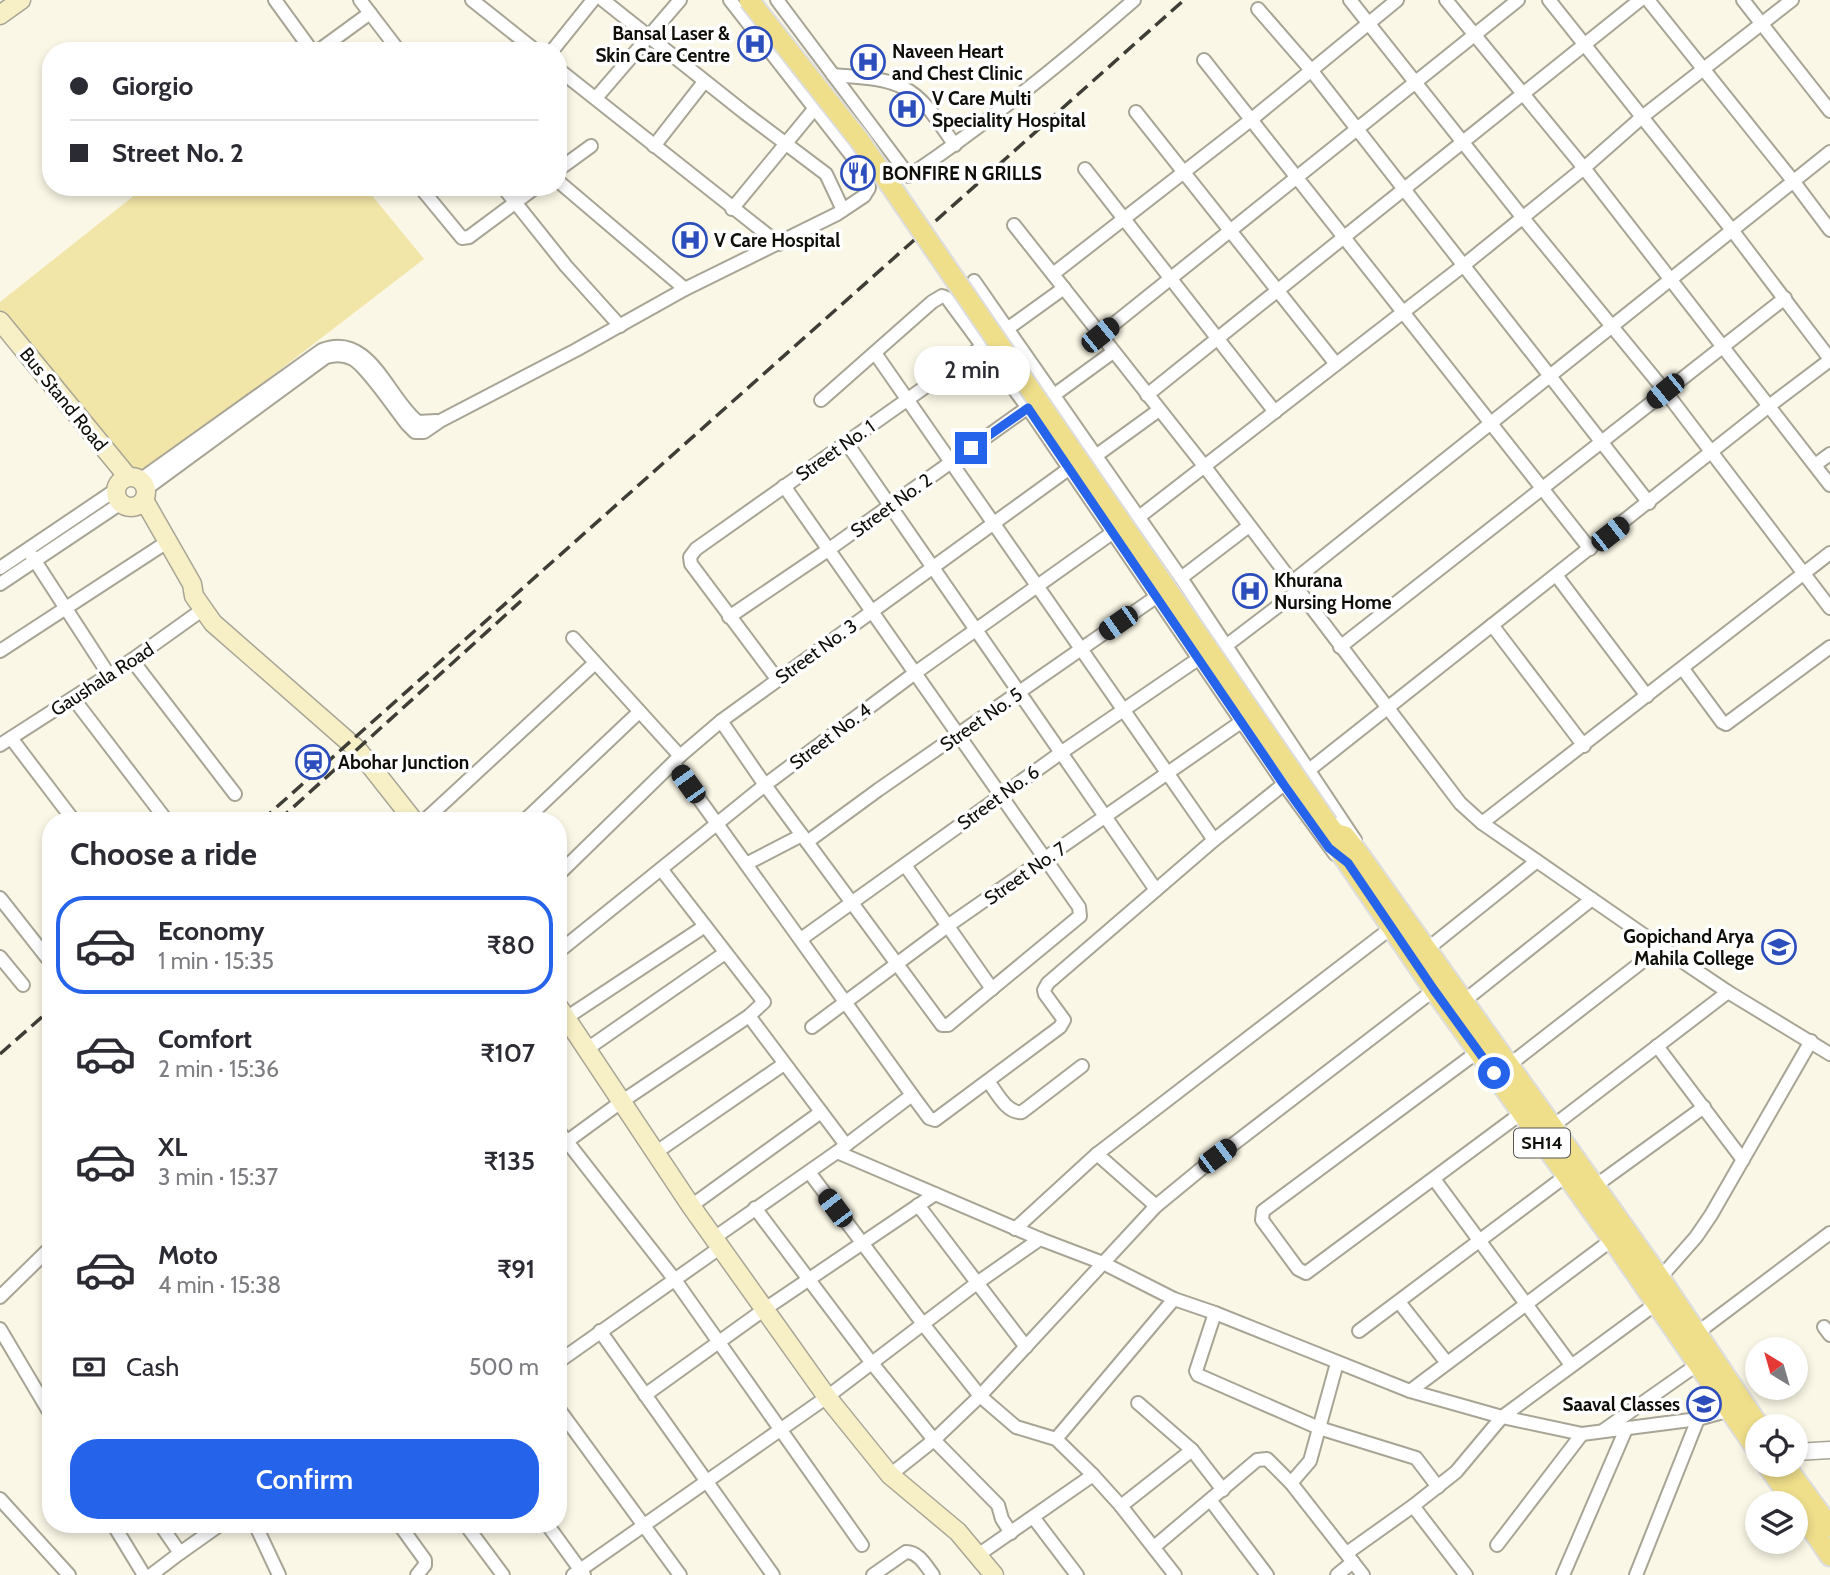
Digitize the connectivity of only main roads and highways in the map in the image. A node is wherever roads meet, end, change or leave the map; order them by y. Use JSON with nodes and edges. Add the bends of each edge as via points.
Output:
{"nodes":[{"id":1,"x":21,"y":0,"type":"edge"},
{"id":2,"x":749,"y":0,"type":"edge"},
{"id":3,"x":0,"y":15,"type":"edge"},
{"id":4,"x":0,"y":321,"type":"edge"},
{"id":5,"x":0,"y":338,"type":"edge"},
{"id":6,"x":131,"y":491,"type":"junction"},
{"id":7,"x":407,"y":812,"type":"edge"},
{"id":8,"x":1397,"y":923,"type":"junction"},
{"id":9,"x":567,"y":1019,"type":"edge"},
{"id":10,"x":1486,"y":1046,"type":"junction"},
{"id":11,"x":1529,"y":1107,"type":"junction"},
{"id":12,"x":1573,"y":1171,"type":"junction"},
{"id":13,"x":1619,"y":1234,"type":"junction"},
{"id":14,"x":1662,"y":1292,"type":"junction"},
{"id":15,"x":1738,"y":1408,"type":"junction"},
{"id":16,"x":1745,"y":1414,"type":"edge"},
{"id":17,"x":1745,"y":1423,"type":"edge"},
{"id":18,"x":1794,"y":1477,"type":"edge"},
{"id":19,"x":1808,"y":1524,"type":"edge"},
{"id":20,"x":1830,"y":1527,"type":"edge"},
{"id":21,"x":1830,"y":1556,"type":"edge"},
{"id":22,"x":990,"y":1574,"type":"edge"}],
"edges":[{"from":1,"to":3,"type":"main road"},
{"from":2,"to":8,"type":"main road","number":"SH14","bridge":true,"via":[[860,141],[1332,829],[1345,836],[1353,858]]},
{"from":4,"to":6,"type":"main road","name":"Bus Stand Road"},
{"from":5,"to":6,"type":"main road","name":"Bus Stand Road"},
{"from":6,"to":7,"type":"main road","via":[[183,590],[229,638],[358,750]]},
{"from":8,"to":10,"type":"main road","number":"SH14","via":[[1434,990]]},
{"from":8,"to":10,"type":"main road","number":"SH14","via":[[1426,950],[1464,1001]]},
{"from":9,"to":22,"type":"main road","via":[[691,1206],[828,1397],[890,1475],[958,1532]]},
{"from":10,"to":11,"type":"main road","number":"SH14"},
{"from":10,"to":11,"type":"main road","number":"SH14","via":[[1509,1065]]},
{"from":11,"to":12,"type":"main road","number":"SH14"},
{"from":11,"to":12,"type":"main road","number":"SH14","via":[[1553,1126]]},
{"from":12,"to":13,"type":"main road","number":"SH14"},
{"from":12,"to":13,"type":"main road","number":"SH14","via":[[1595,1186]]},
{"from":13,"to":14,"type":"main road","number":"SH14"},
{"from":14,"to":15,"type":"main road","number":"SH14","via":[[1697,1333]]},
{"from":14,"to":15,"type":"main road","number":"SH14","via":[[1698,1364]]},
{"from":15,"to":16,"type":"main road","number":"SH14"},
{"from":15,"to":17,"type":"main road","number":"SH14"},
{"from":18,"to":20,"type":"main road"},
{"from":19,"to":21,"type":"main road"}]}
